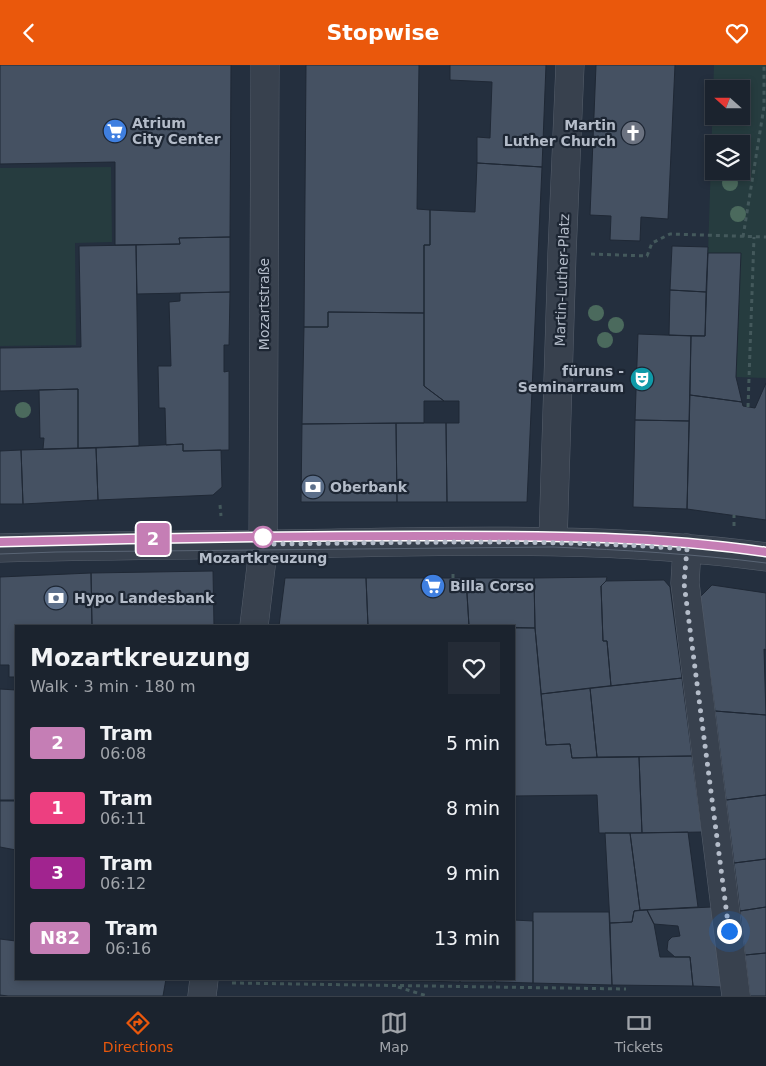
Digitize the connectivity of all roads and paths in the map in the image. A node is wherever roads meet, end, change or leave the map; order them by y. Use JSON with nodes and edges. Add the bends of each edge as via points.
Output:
{"nodes":[{"id":1,"x":265,"y":65,"type":"edge"},
{"id":2,"x":570,"y":65,"type":"edge"},
{"id":3,"x":764,"y":65,"type":"edge"},
{"id":4,"x":765,"y":107,"type":"edge"},
{"id":5,"x":743,"y":237,"type":"junction"},
{"id":6,"x":754,"y":237,"type":"junction"},
{"id":7,"x":766,"y":237,"type":"edge"},
{"id":8,"x":562,"y":253,"type":"junction"},
{"id":9,"x":748,"y":407,"type":"dead end"},
{"id":10,"x":554,"y":541,"type":"junction"},
{"id":11,"x":263,"y":544,"type":"junction"},
{"id":12,"x":0,"y":548,"type":"edge"},
{"id":13,"x":687,"y":549,"type":"junction"},
{"id":14,"x":766,"y":557,"type":"edge"},
{"id":15,"x":254,"y":625,"type":"edge"},
{"id":16,"x":204,"y":980,"type":"edge"},
{"id":17,"x":232,"y":983,"type":"dead end"},
{"id":18,"x":393,"y":985,"type":"junction"},
{"id":19,"x":626,"y":989,"type":"dead end"},
{"id":20,"x":202,"y":996,"type":"edge"},
{"id":21,"x":427,"y":996,"type":"edge"},
{"id":22,"x":736,"y":996,"type":"edge"}],
"edges":[{"from":1,"to":11,"type":"street","name":"Mozartstraße"},
{"from":2,"to":8,"type":"street","name":"Martin-Luther-Platz"},
{"from":3,"to":4,"type":"path"},
{"from":4,"to":5,"type":"path"},
{"from":5,"to":6,"type":"path"},
{"from":5,"to":8,"type":"path","via":[[670,235],[652,243],[646,256]]},
{"from":6,"to":7,"type":"path"},
{"from":6,"to":9,"type":"path"},
{"from":8,"to":10,"type":"street","name":"Martin-Luther-Platz"},
{"from":10,"to":11,"type":"street"},
{"from":10,"to":13,"type":"street"},
{"from":11,"to":12,"type":"street"},
{"from":11,"to":15,"type":"street","name":"Mozartstraße"},
{"from":13,"to":14,"type":"street"},
{"from":13,"to":22,"type":"street","via":[[684,583]]},
{"from":16,"to":20,"type":"street"},
{"from":17,"to":18,"type":"path"},
{"from":18,"to":19,"type":"path"},
{"from":18,"to":21,"type":"path"}]}
